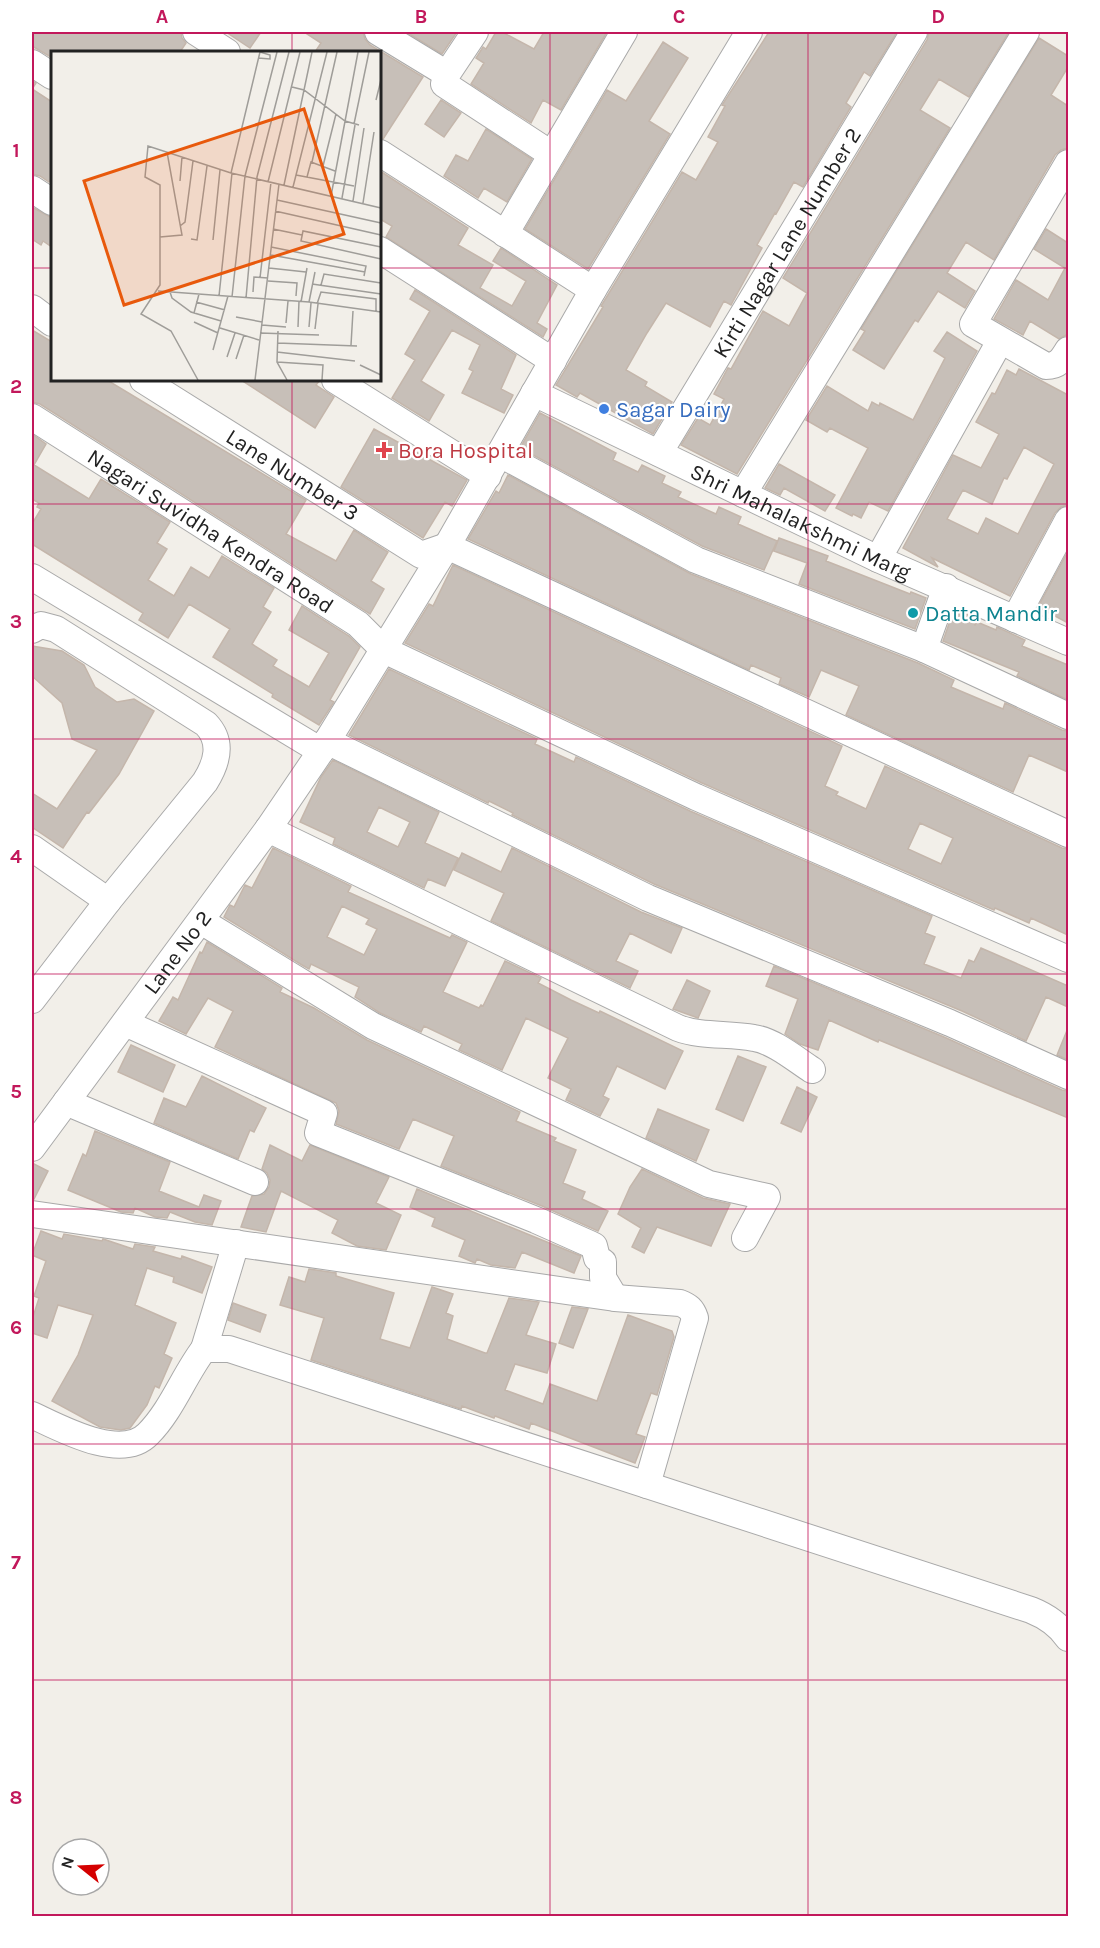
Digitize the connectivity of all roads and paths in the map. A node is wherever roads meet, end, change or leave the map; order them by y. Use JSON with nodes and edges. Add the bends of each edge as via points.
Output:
{"nodes":[{"id":1,"x":196,"y":32,"type":"edge"},
{"id":2,"x":378,"y":32,"type":"edge"},
{"id":3,"x":475,"y":32,"type":"edge"},
{"id":4,"x":624,"y":32,"type":"edge"},
{"id":5,"x":749,"y":32,"type":"edge"},
{"id":6,"x":914,"y":32,"type":"edge"},
{"id":7,"x":1026,"y":32,"type":"edge"},
{"id":8,"x":225,"y":51,"type":"edge"},
{"id":9,"x":32,"y":63,"type":"edge"},
{"id":10,"x":447,"y":74,"type":"junction"},
{"id":11,"x":51,"y":75,"type":"edge"},
{"id":12,"x":381,"y":154,"type":"edge"},
{"id":13,"x":551,"y":154,"type":"junction"},
{"id":14,"x":1068,"y":163,"type":"edge"},
{"id":15,"x":32,"y":189,"type":"edge"},
{"id":16,"x":51,"y":201,"type":"edge"},
{"id":17,"x":505,"y":234,"type":"junction"},
{"id":18,"x":381,"y":251,"type":"edge"},
{"id":19,"x":593,"y":290,"type":"junction"},
{"id":20,"x":32,"y":308,"type":"edge"},
{"id":21,"x":51,"y":322,"type":"edge"},
{"id":22,"x":1000,"y":341,"type":"junction"},
{"id":23,"x":1068,"y":350,"type":"edge"},
{"id":24,"x":554,"y":361,"type":"junction"},
{"id":25,"x":144,"y":381,"type":"edge"},
{"id":26,"x":337,"y":381,"type":"edge"},
{"id":27,"x":534,"y":393,"type":"junction"},
{"id":28,"x":32,"y":417,"type":"edge"},
{"id":29,"x":659,"y":453,"type":"junction"},
{"id":30,"x":494,"y":465,"type":"junction"},
{"id":31,"x":743,"y":494,"type":"junction"},
{"id":32,"x":1068,"y":520,"type":"edge"},
{"id":33,"x":447,"y":546,"type":"junction"},
{"id":34,"x":878,"y":559,"type":"junction"},
{"id":35,"x":32,"y":577,"type":"edge"},
{"id":36,"x":946,"y":587,"type":"junction"},
{"id":37,"x":1015,"y":619,"type":"junction"},
{"id":38,"x":32,"y":630,"type":"edge"},
{"id":39,"x":1068,"y":642,"type":"edge"},
{"id":40,"x":924,"y":649,"type":"junction"},
{"id":41,"x":384,"y":650,"type":"junction"},
{"id":42,"x":1068,"y":716,"type":"edge"},
{"id":43,"x":324,"y":746,"type":"junction"},
{"id":44,"x":268,"y":829,"type":"junction"},
{"id":45,"x":1068,"y":834,"type":"edge"},
{"id":46,"x":32,"y":848,"type":"edge"},
{"id":47,"x":108,"y":901,"type":"junction"},
{"id":48,"x":201,"y":921,"type":"junction"},
{"id":49,"x":1068,"y":959,"type":"edge"},
{"id":50,"x":32,"y":1000,"type":"edge"},
{"id":51,"x":125,"y":1023,"type":"junction"},
{"id":52,"x":812,"y":1070,"type":"dead end"},
{"id":53,"x":1068,"y":1076,"type":"edge"},
{"id":54,"x":66,"y":1102,"type":"junction"},
{"id":55,"x":32,"y":1148,"type":"edge"},
{"id":56,"x":255,"y":1182,"type":"dead end"},
{"id":57,"x":32,"y":1214,"type":"edge"},
{"id":58,"x":745,"y":1238,"type":"dead end"},
{"id":59,"x":236,"y":1243,"type":"junction"},
{"id":60,"x":615,"y":1298,"type":"junction"},
{"id":61,"x":204,"y":1349,"type":"junction"},
{"id":62,"x":32,"y":1415,"type":"edge"},
{"id":63,"x":647,"y":1485,"type":"junction"},
{"id":64,"x":1068,"y":1638,"type":"edge"}],
"edges":[{"from":1,"to":8,"type":"street"},
{"from":2,"to":10,"type":"street"},
{"from":3,"to":10,"type":"street"},
{"from":4,"to":13,"type":"street"},
{"from":5,"to":19,"type":"street","name":"Lane No 2"},
{"from":6,"to":29,"type":"street","name":"Kirti Nagar Lane Number 2"},
{"from":7,"to":31,"type":"street"},
{"from":9,"to":11,"type":"street"},
{"from":10,"to":13,"type":"street","via":[[444,84]]},
{"from":12,"to":17,"type":"street"},
{"from":13,"to":17,"type":"street"},
{"from":14,"to":22,"type":"street","via":[[973,324]]},
{"from":15,"to":16,"type":"street"},
{"from":17,"to":19,"type":"street"},
{"from":18,"to":24,"type":"street"},
{"from":19,"to":24,"type":"street","name":"Lane No 2"},
{"from":20,"to":21,"type":"street"},
{"from":22,"to":23,"type":"street","via":[[1046,366],[1055,366]]},
{"from":22,"to":34,"type":"street"},
{"from":24,"to":27,"type":"street","name":"Lane No 2"},
{"from":25,"to":33,"type":"street","name":"Lane Number 3","via":[[421,555]]},
{"from":26,"to":30,"type":"street"},
{"from":27,"to":29,"type":"street","name":"Shri Mahalakshmi Marg"},
{"from":27,"to":30,"type":"street","name":"Lane No 2"},
{"from":28,"to":41,"type":"street","name":"Nagari Suvidha Kendra Road","via":[[358,624]]},
{"from":29,"to":31,"type":"street","name":"Shri Mahalakshmi Marg"},
{"from":30,"to":33,"type":"street","name":"Lane No 2"},
{"from":30,"to":40,"type":"street","via":[[696,560]]},
{"from":31,"to":34,"type":"street","name":"Shri Mahalakshmi Marg"},
{"from":32,"to":37,"type":"street"},
{"from":33,"to":41,"type":"street","name":"Lane No 2"},
{"from":33,"to":45,"type":"street"},
{"from":34,"to":36,"type":"street","name":"Shri Mahalakshmi Marg"},
{"from":35,"to":43,"type":"street"},
{"from":36,"to":37,"type":"street","name":"Shri Mahalakshmi Marg"},
{"from":36,"to":40,"type":"street"},
{"from":37,"to":39,"type":"street","name":"Shri Mahalakshmi Marg"},
{"from":38,"to":47,"type":"street","via":[[41,625],[56,629],[206,724],[217,742],[216,761],[205,782]]},
{"from":40,"to":42,"type":"street"},
{"from":41,"to":43,"type":"street","name":"Lane No 2"},
{"from":41,"to":49,"type":"street","name":"Nagari Suvidha Kendra Road","via":[[696,797]]},
{"from":43,"to":44,"type":"street","name":"Lane No 2"},
{"from":43,"to":53,"type":"street","via":[[648,898]]},
{"from":44,"to":48,"type":"street","name":"Lane No 2"},
{"from":44,"to":52,"type":"street","via":[[678,1028],[691,1033],[755,1038]]},
{"from":46,"to":47,"type":"street"},
{"from":47,"to":50,"type":"street"},
{"from":48,"to":51,"type":"street","name":"Lane No 2"},
{"from":48,"to":58,"type":"street","via":[[373,1026],[709,1184],[767,1197]]},
{"from":51,"to":54,"type":"street","name":"Lane No 2"},
{"from":51,"to":60,"type":"street","via":[[324,1113],[318,1133],[594,1246],[597,1258],[603,1262],[603,1278]]},
{"from":54,"to":55,"type":"street","name":"Lane No 2"},
{"from":54,"to":56,"type":"street"},
{"from":57,"to":59,"type":"street"},
{"from":59,"to":60,"type":"street"},
{"from":59,"to":61,"type":"street"},
{"from":60,"to":63,"type":"street","via":[[680,1303],[693,1311],[695,1318]]},
{"from":61,"to":62,"type":"street","via":[[147,1436],[126,1446],[73,1434]]},
{"from":61,"to":63,"type":"street","via":[[229,1349]]},
{"from":63,"to":64,"type":"street","via":[[1040,1613]]}]}
